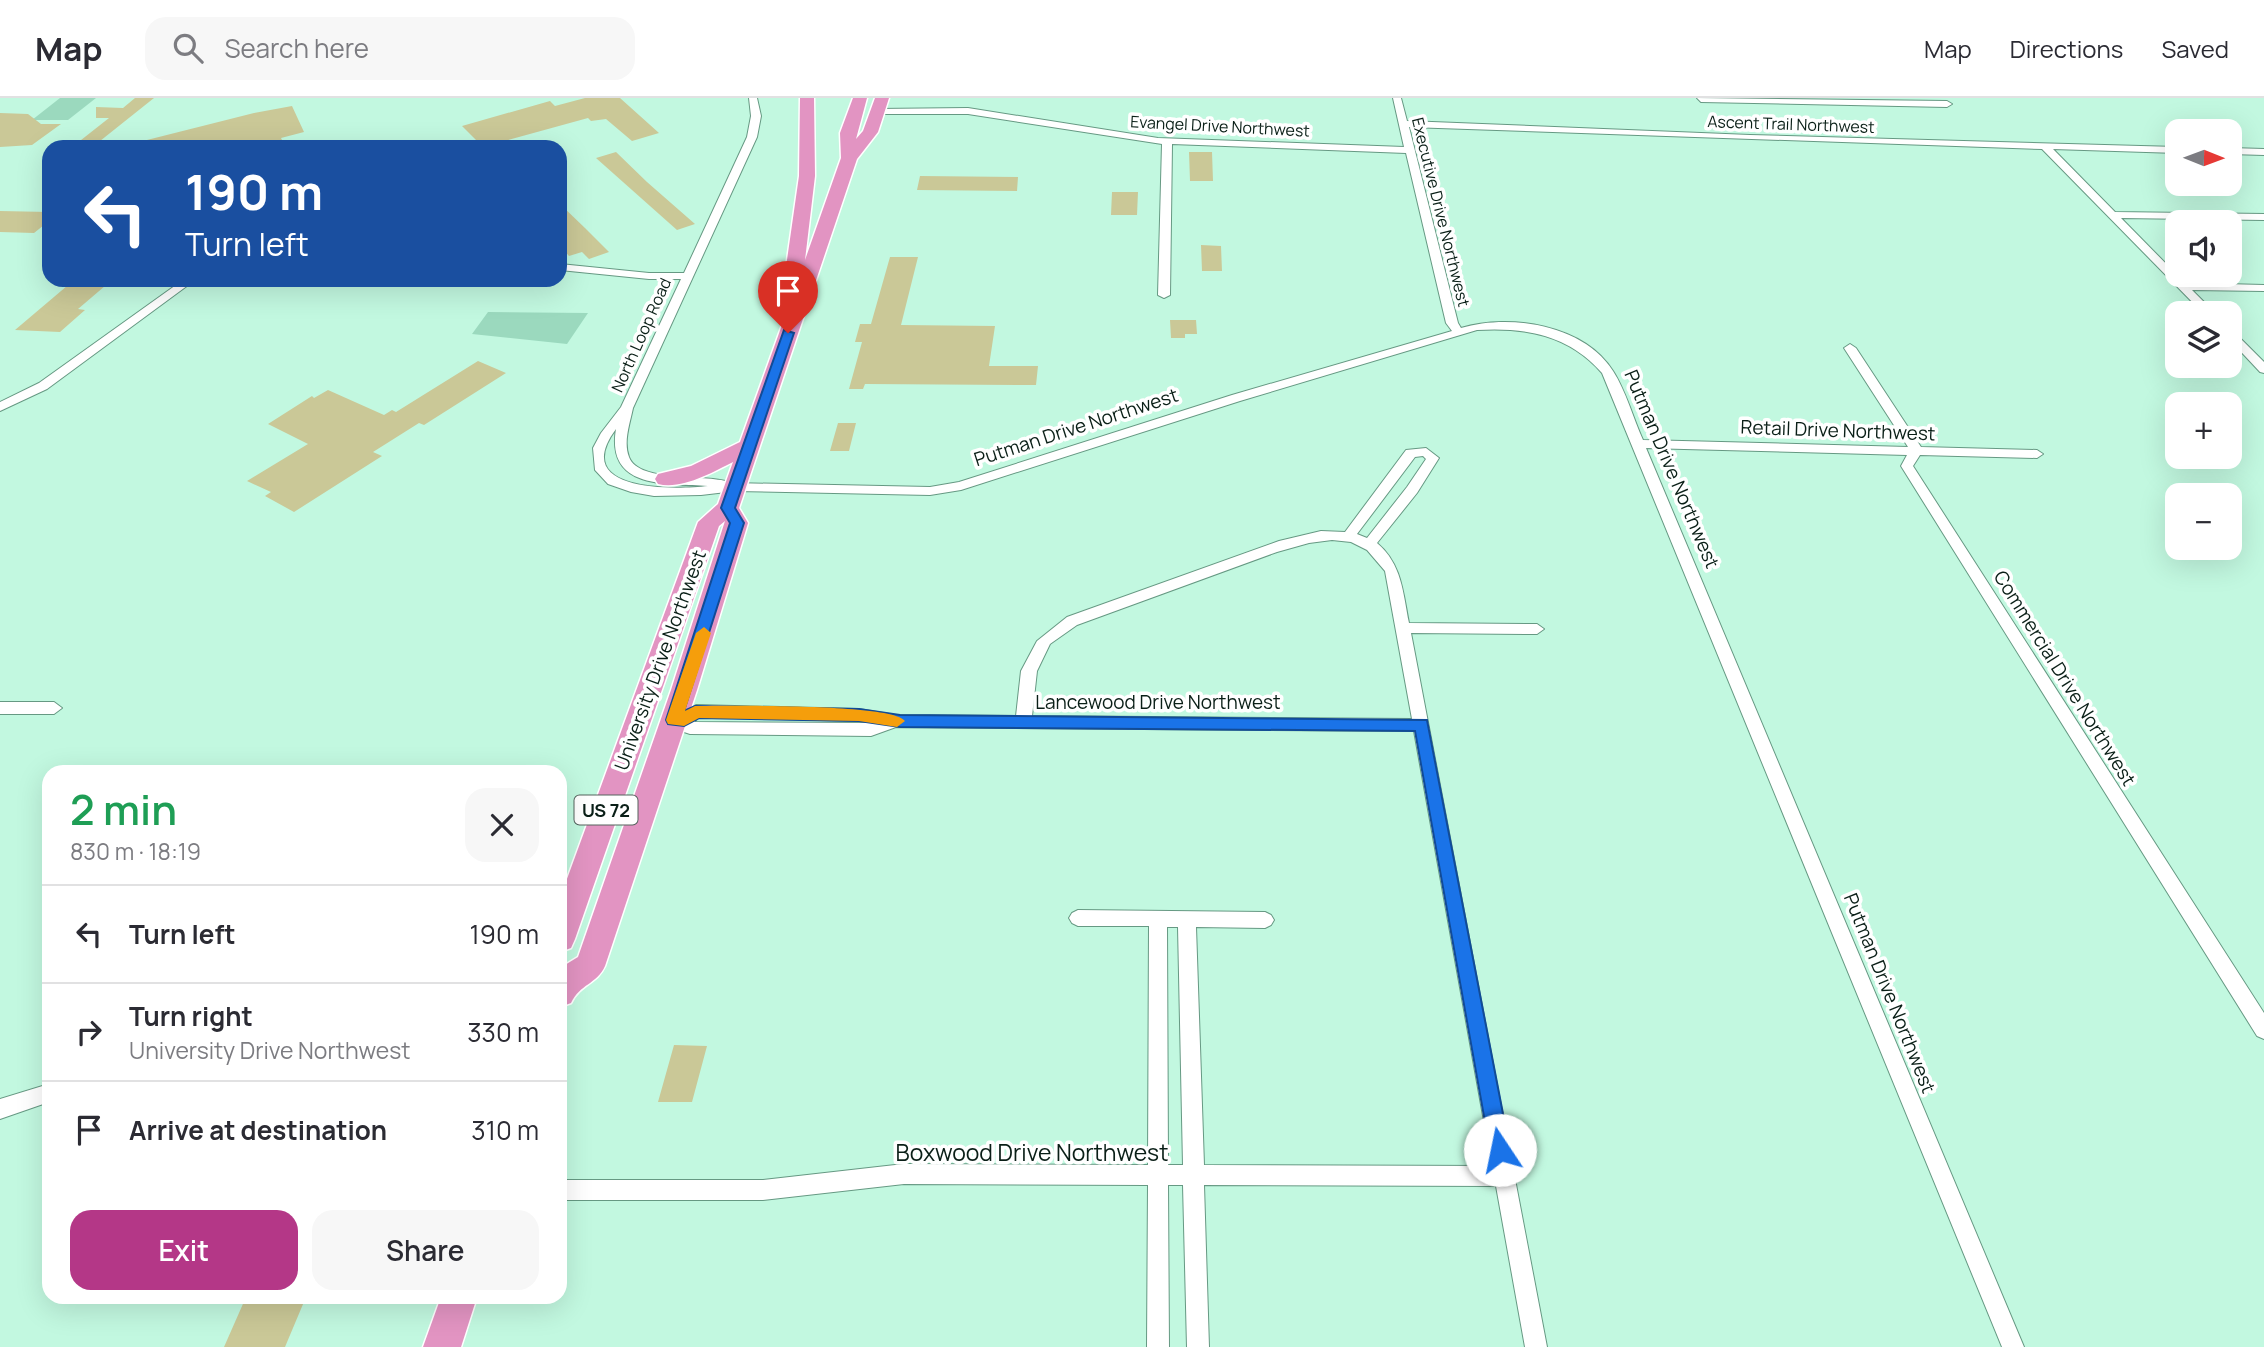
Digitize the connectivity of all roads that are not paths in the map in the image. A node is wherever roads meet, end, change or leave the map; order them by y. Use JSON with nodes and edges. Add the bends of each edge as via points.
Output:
{"nodes":[{"id":1,"x":754,"y":98,"type":"edge"},
{"id":2,"x":807,"y":98,"type":"edge"},
{"id":3,"x":860,"y":98,"type":"edge"},
{"id":4,"x":1397,"y":98,"type":"edge"},
{"id":5,"x":1701,"y":99,"type":"edge"},
{"id":6,"x":1767,"y":99,"type":"edge"},
{"id":7,"x":878,"y":102,"type":"edge"},
{"id":8,"x":1947,"y":104,"type":"dead end"},
{"id":9,"x":1405,"y":130,"type":"junction"},
{"id":10,"x":1167,"y":141,"type":"junction"},
{"id":11,"x":2046,"y":148,"type":"junction"},
{"id":12,"x":1409,"y":150,"type":"junction"},
{"id":13,"x":2165,"y":150,"type":"edge"},
{"id":14,"x":2242,"y":151,"type":"edge"},
{"id":15,"x":2264,"y":152,"type":"edge"},
{"id":16,"x":849,"y":158,"type":"junction"},
{"id":17,"x":2111,"y":215,"type":"junction"},
{"id":18,"x":2262,"y":220,"type":"edge"},
{"id":19,"x":567,"y":268,"type":"edge"},
{"id":20,"x":2165,"y":269,"type":"edge"},
{"id":21,"x":687,"y":276,"type":"junction"},
{"id":22,"x":180,"y":287,"type":"edge"},
{"id":23,"x":2183,"y":287,"type":"edge"},
{"id":24,"x":2223,"y":287,"type":"edge"},
{"id":25,"x":2264,"y":288,"type":"edge"},
{"id":26,"x":1164,"y":295,"type":"dead end"},
{"id":27,"x":2197,"y":301,"type":"edge"},
{"id":28,"x":1458,"y":331,"type":"junction"},
{"id":29,"x":2242,"y":346,"type":"edge"},
{"id":30,"x":1850,"y":348,"type":"dead end"},
{"id":31,"x":779,"y":360,"type":"junction"},
{"id":32,"x":2264,"y":369,"type":"edge"},
{"id":33,"x":0,"y":407,"type":"edge"},
{"id":34,"x":627,"y":408,"type":"junction"},
{"id":35,"x":1639,"y":444,"type":"junction"},
{"id":36,"x":749,"y":446,"type":"junction"},
{"id":37,"x":1916,"y":450,"type":"junction"},
{"id":38,"x":2037,"y":454,"type":"dead end"},
{"id":39,"x":666,"y":479,"type":"junction"},
{"id":40,"x":732,"y":498,"type":"junction"},
{"id":41,"x":1348,"y":537,"type":"junction"},
{"id":42,"x":1369,"y":544,"type":"junction"},
{"id":43,"x":1402,"y":628,"type":"junction"},
{"id":44,"x":1537,"y":629,"type":"dead end"},
{"id":45,"x":653,"y":682,"type":"junction"},
{"id":46,"x":0,"y":708,"type":"edge"},
{"id":47,"x":54,"y":708,"type":"dead end"},
{"id":48,"x":679,"y":720,"type":"junction"},
{"id":49,"x":1023,"y":723,"type":"junction"},
{"id":50,"x":638,"y":724,"type":"junction"},
{"id":51,"x":1422,"y":725,"type":"junction"},
{"id":52,"x":659,"y":764,"type":"junction"},
{"id":53,"x":1078,"y":918,"type":"dead end"},
{"id":54,"x":1158,"y":919,"type":"junction"},
{"id":55,"x":1265,"y":919,"type":"dead end"},
{"id":56,"x":567,"y":920,"type":"edge"},
{"id":57,"x":1186,"y":920,"type":"junction"},
{"id":58,"x":567,"y":979,"type":"edge"},
{"id":59,"x":2264,"y":1030,"type":"edge"},
{"id":60,"x":42,"y":1095,"type":"edge"},
{"id":61,"x":0,"y":1109,"type":"edge"},
{"id":62,"x":1156,"y":1176,"type":"junction"},
{"id":63,"x":1193,"y":1177,"type":"junction"},
{"id":64,"x":1505,"y":1177,"type":"junction"},
{"id":65,"x":567,"y":1190,"type":"edge"},
{"id":66,"x":457,"y":1304,"type":"edge"},
{"id":67,"x":442,"y":1347,"type":"edge"},
{"id":68,"x":1157,"y":1347,"type":"edge"},
{"id":69,"x":1198,"y":1347,"type":"edge"},
{"id":70,"x":1536,"y":1347,"type":"edge"},
{"id":71,"x":2013,"y":1347,"type":"edge"}],
"edges":[{"from":1,"to":21,"type":"street","name":"North Loop Road","via":[[752,136]]},
{"from":2,"to":31,"type":"highway","via":[[806,188]]},
{"from":3,"to":16,"type":"highway","name":"University Drive Northwest","number":"US 72","via":[[848,133]]},
{"from":4,"to":9,"type":"street","name":"Executive Drive Northwest"},
{"from":5,"to":6,"type":"street"},
{"from":6,"to":8,"type":"street"},
{"from":7,"to":10,"type":"street","name":"Evangel Drive Northwest","via":[[905,110],[968,111]]},
{"from":7,"to":16,"type":"highway","name":"University Drive Northwest","number":"US 72","via":[[870,132]]},
{"from":9,"to":11,"type":"street","name":"Ascent Trail Northwest","via":[[1476,127]]},
{"from":9,"to":12,"type":"street","name":"Executive Drive Northwest"},
{"from":10,"to":12,"type":"street","name":"Evangel Drive Northwest"},
{"from":10,"to":26,"type":"street"},
{"from":11,"to":13,"type":"street","name":"Ascent Trail Northwest"},
{"from":11,"to":17,"type":"street"},
{"from":12,"to":28,"type":"street","name":"Executive Drive Northwest","via":[[1452,323]]},
{"from":14,"to":15,"type":"street"},
{"from":16,"to":31,"type":"highway","name":"University Drive Northwest","number":"US 72"},
{"from":17,"to":18,"type":"street"},
{"from":17,"to":20,"type":"street"},
{"from":19,"to":21,"type":"street"},
{"from":21,"to":34,"type":"street","name":"North Loop Road"},
{"from":22,"to":33,"type":"street","via":[[43,386]]},
{"from":23,"to":27,"type":"street"},
{"from":24,"to":25,"type":"street"},
{"from":28,"to":35,"type":"street","name":"Putman Drive Northwest","via":[[1512,326],[1551,333],[1580,346],[1608,372]]},
{"from":28,"to":40,"type":"street","name":"Putman Drive Northwest","via":[[961,486]]},
{"from":29,"to":32,"type":"street"},
{"from":30,"to":37,"type":"street"},
{"from":31,"to":36,"type":"highway","name":"University Drive Northwest","number":"US 72"},
{"from":34,"to":39,"type":"street","name":"North Loop Road","via":[[622,460],[632,471]]},
{"from":34,"to":40,"type":"street","name":"North Loop Road","via":[[604,438],[598,454],[601,470],[615,482],[637,490],[706,492]]},
{"from":35,"to":37,"type":"street","name":"Retail Drive Northwest"},
{"from":35,"to":71,"type":"street","name":"Putman Drive Northwest"},
{"from":36,"to":39,"type":"highway","via":[[698,471]]},
{"from":36,"to":40,"type":"highway","name":"University Drive Northwest","number":"US 72"},
{"from":37,"to":38,"type":"street","name":"Retail Drive Northwest"},
{"from":37,"to":59,"type":"street","name":"Commercial Drive Northwest","via":[[1907,466]]},
{"from":39,"to":40,"type":"street","name":"North Loop Road","via":[[712,480]]},
{"from":40,"to":45,"type":"highway","name":"University Drive Northwest","number":"US 72","via":[[709,522]]},
{"from":40,"to":48,"type":"highway","name":"University Drive Northwest","number":"US 72","via":[[737,523]]},
{"from":41,"to":42,"type":"street"},
{"from":41,"to":42,"type":"street","via":[[1411,453],[1426,452],[1433,458]]},
{"from":41,"to":49,"type":"street","via":[[1322,535],[1272,548],[1072,621],[1044,641],[1029,671]]},
{"from":42,"to":43,"type":"street","via":[[1384,554],[1392,571]]},
{"from":43,"to":44,"type":"street"},
{"from":43,"to":51,"type":"street"},
{"from":45,"to":48,"type":"highway","via":[[665,692],[661,717]]},
{"from":45,"to":50,"type":"highway","name":"University Drive Northwest","number":"US 72"},
{"from":46,"to":47,"type":"street"},
{"from":48,"to":49,"type":"street","name":"Lancewood Drive Northwest","via":[[690,728],[871,730],[895,721]]},
{"from":48,"to":52,"type":"highway","name":"University Drive Northwest","number":"US 72"},
{"from":49,"to":51,"type":"street","name":"Lancewood Drive Northwest"},
{"from":50,"to":52,"type":"highway","via":[[652,731],[647,748]]},
{"from":50,"to":56,"type":"highway","name":"University Drive Northwest","number":"US 72"},
{"from":51,"to":64,"type":"street"},
{"from":52,"to":58,"type":"highway","name":"University Drive Northwest","number":"US 72","via":[[590,966]]},
{"from":53,"to":54,"type":"street"},
{"from":54,"to":57,"type":"street"},
{"from":54,"to":62,"type":"street"},
{"from":55,"to":57,"type":"street"},
{"from":57,"to":63,"type":"street"},
{"from":60,"to":61,"type":"street"},
{"from":62,"to":63,"type":"street","name":"Boxwood Drive Northwest"},
{"from":62,"to":65,"type":"street","name":"Boxwood Drive Northwest","via":[[904,1174],[763,1190]]},
{"from":62,"to":68,"type":"street"},
{"from":63,"to":64,"type":"street","name":"Boxwood Drive Northwest"},
{"from":63,"to":69,"type":"street"},
{"from":64,"to":70,"type":"street"},
{"from":66,"to":67,"type":"highway"}]}
